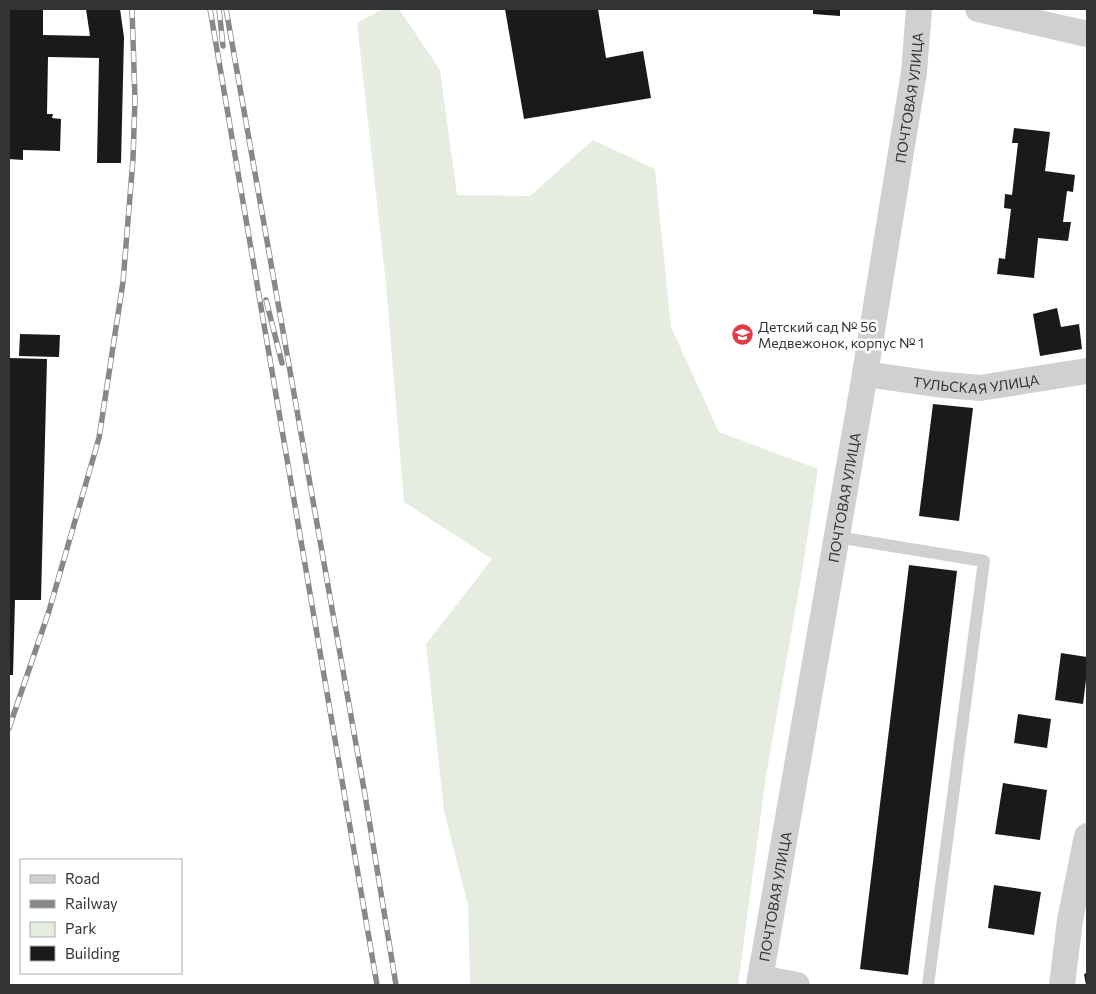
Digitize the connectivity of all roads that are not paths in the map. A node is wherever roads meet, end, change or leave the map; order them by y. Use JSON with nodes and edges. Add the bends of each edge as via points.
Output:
{"nodes":[{"id":1,"x":920,"y":9,"type":"edge"},
{"id":2,"x":978,"y":9,"type":"edge"},
{"id":3,"x":1087,"y":34,"type":"edge"},
{"id":4,"x":1087,"y":372,"type":"edge"},
{"id":5,"x":865,"y":374,"type":"junction"},
{"id":6,"x":837,"y":536,"type":"junction"},
{"id":7,"x":1087,"y":836,"type":"edge"},
{"id":8,"x":760,"y":982,"type":"edge"},
{"id":9,"x":797,"y":985,"type":"edge"},
{"id":10,"x":928,"y":985,"type":"edge"},
{"id":11,"x":1062,"y":985,"type":"edge"}],
"edges":[{"from":1,"to":5,"type":"street","name":"ПОЧТОВАЯ УЛИЦА","via":[[914,72]]},
{"from":2,"to":3,"type":"street"},
{"from":4,"to":5,"type":"street","name":"ТУЛЬСКАЯ УЛИЦА","via":[[980,388]]},
{"from":5,"to":6,"type":"street","name":"ПОЧТОВАЯ УЛИЦА"},
{"from":6,"to":8,"type":"street","name":"ПОЧТОВАЯ УЛИЦА"},
{"from":6,"to":10,"type":"lane","via":[[984,562]]},
{"from":7,"to":11,"type":"street","via":[[1070,920]]},
{"from":8,"to":9,"type":"street"}]}
